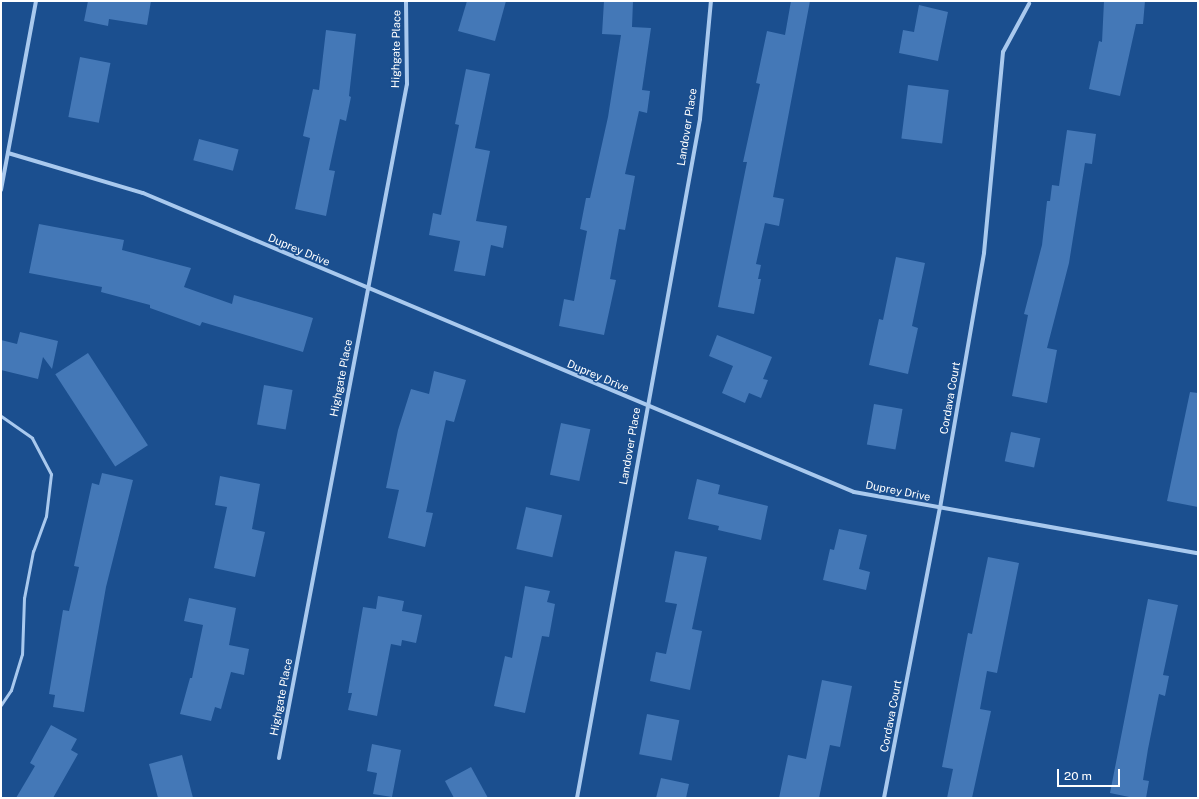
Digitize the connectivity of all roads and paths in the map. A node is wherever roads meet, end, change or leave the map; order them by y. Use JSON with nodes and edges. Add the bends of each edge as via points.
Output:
{"nodes":[{"id":1,"x":36,"y":1,"type":"edge"},
{"id":2,"x":406,"y":1,"type":"edge"},
{"id":3,"x":711,"y":1,"type":"edge"},
{"id":4,"x":1029,"y":4,"type":"dead end"},
{"id":5,"x":8,"y":153,"type":"junction"},
{"id":6,"x":1,"y":190,"type":"edge"},
{"id":7,"x":367,"y":289,"type":"junction"},
{"id":8,"x":646,"y":406,"type":"junction"},
{"id":9,"x":1,"y":416,"type":"edge"},
{"id":10,"x":940,"y":508,"type":"junction"},
{"id":11,"x":1198,"y":553,"type":"edge"},
{"id":12,"x":1,"y":705,"type":"edge"},
{"id":13,"x":278,"y":758,"type":"dead end"},
{"id":14,"x":577,"y":798,"type":"edge"},
{"id":15,"x":884,"y":798,"type":"edge"}],
"edges":[{"from":1,"to":5,"type":"street"},
{"from":2,"to":7,"type":"street","name":"Highgate Place","via":[[406,84]]},
{"from":3,"to":8,"type":"street","name":"Landover Place","via":[[700,119]]},
{"from":4,"to":10,"type":"street","name":"Cordava Court","via":[[1003,52],[984,253]]},
{"from":5,"to":6,"type":"street"},
{"from":5,"to":7,"type":"street","name":"Duprey Drive","via":[[143,193]]},
{"from":7,"to":8,"type":"street","name":"Duprey Drive"},
{"from":7,"to":13,"type":"street","name":"Highgate Place"},
{"from":8,"to":10,"type":"street","name":"Duprey Drive","via":[[854,492]]},
{"from":8,"to":14,"type":"street","name":"Landover Place"},
{"from":9,"to":12,"type":"lane","via":[[32,438],[51,474],[46,516],[33,551],[24,598],[22,654],[11,690]]},
{"from":10,"to":11,"type":"street","name":"Duprey Drive"},
{"from":10,"to":15,"type":"street","name":"Cordava Court"}]}
